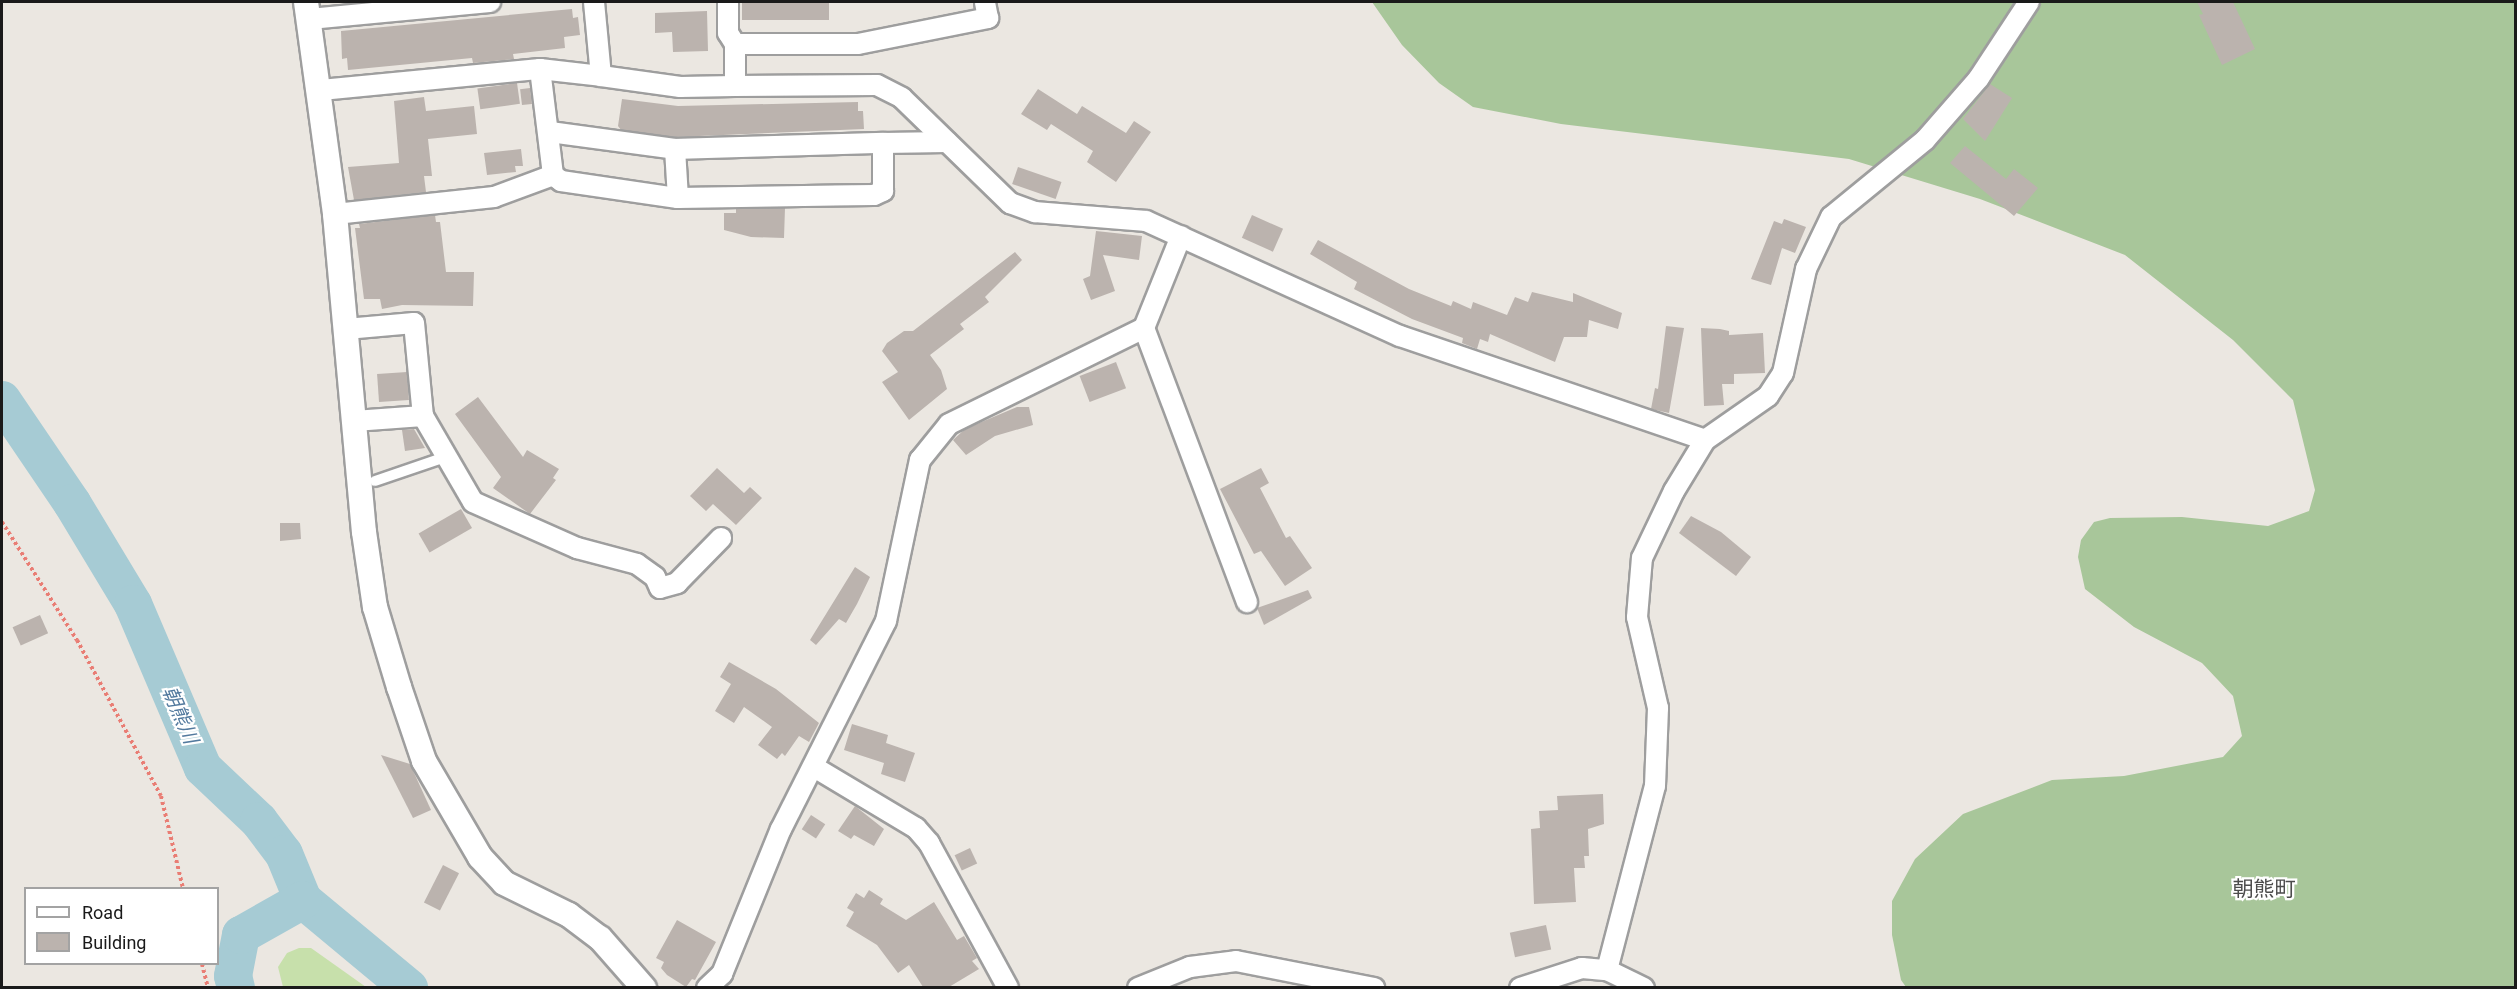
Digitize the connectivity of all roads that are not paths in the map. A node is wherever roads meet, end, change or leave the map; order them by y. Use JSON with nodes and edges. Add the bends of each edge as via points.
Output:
{"nodes":[{"id":1,"x":490,"y":2,"type":"edge"},
{"id":2,"x":594,"y":2,"type":"edge"},
{"id":3,"x":728,"y":2,"type":"edge"},
{"id":4,"x":985,"y":2,"type":"edge"},
{"id":5,"x":2030,"y":2,"type":"edge"},
{"id":6,"x":307,"y":10,"type":"edge"},
{"id":7,"x":735,"y":44,"type":"junction"},
{"id":8,"x":540,"y":69,"type":"junction"},
{"id":9,"x":601,"y":76,"type":"junction"},
{"id":10,"x":735,"y":86,"type":"junction"},
{"id":11,"x":321,"y":90,"type":"junction"},
{"id":12,"x":550,"y":132,"type":"junction"},
{"id":13,"x":947,"y":142,"type":"junction"},
{"id":14,"x":883,"y":143,"type":"junction"},
{"id":15,"x":675,"y":149,"type":"junction"},
{"id":16,"x":553,"y":175,"type":"junction"},
{"id":17,"x":678,"y":198,"type":"junction"},
{"id":18,"x":335,"y":214,"type":"junction"},
{"id":19,"x":1181,"y":236,"type":"junction"},
{"id":20,"x":1144,"y":328,"type":"junction"},
{"id":21,"x":346,"y":329,"type":"junction"},
{"id":22,"x":423,"y":416,"type":"junction"},
{"id":23,"x":354,"y":421,"type":"junction"},
{"id":24,"x":1705,"y":440,"type":"junction"},
{"id":25,"x":445,"y":457,"type":"junction"},
{"id":26,"x":375,"y":481,"type":"dead end"},
{"id":27,"x":721,"y":538,"type":"dead end"},
{"id":28,"x":1247,"y":602,"type":"dead end"},
{"id":29,"x":814,"y":767,"type":"junction"},
{"id":30,"x":1607,"y":970,"type":"junction"},
{"id":31,"x":644,"y":987,"type":"edge"},
{"id":32,"x":707,"y":987,"type":"edge"},
{"id":33,"x":1008,"y":987,"type":"edge"},
{"id":34,"x":1138,"y":987,"type":"edge"},
{"id":35,"x":1374,"y":987,"type":"edge"},
{"id":36,"x":1521,"y":987,"type":"edge"},
{"id":37,"x":1644,"y":987,"type":"edge"}],
"edges":[{"from":1,"to":6,"type":"street"},
{"from":2,"to":9,"type":"street"},
{"from":3,"to":7,"type":"street","via":[[728,33]]},
{"from":4,"to":7,"type":"street","via":[[988,18],[858,44]]},
{"from":5,"to":24,"type":"street","via":[[1979,78],[1925,140],[1831,217],[1806,269],[1783,373],[1767,396]]},
{"from":6,"to":11,"type":"street"},
{"from":7,"to":10,"type":"street"},
{"from":8,"to":9,"type":"street"},
{"from":8,"to":11,"type":"street"},
{"from":8,"to":12,"type":"street"},
{"from":9,"to":10,"type":"street","via":[[680,87]]},
{"from":10,"to":13,"type":"street","via":[[877,85],[902,98]]},
{"from":11,"to":18,"type":"street"},
{"from":12,"to":15,"type":"street"},
{"from":12,"to":16,"type":"street"},
{"from":13,"to":14,"type":"street"},
{"from":13,"to":19,"type":"street","via":[[1010,203],[1035,212],[1146,221]]},
{"from":14,"to":15,"type":"street"},
{"from":14,"to":17,"type":"street","via":[[883,191],[874,195]]},
{"from":15,"to":17,"type":"street"},
{"from":16,"to":17,"type":"street","via":[[561,181]]},
{"from":16,"to":18,"type":"street","via":[[494,197]]},
{"from":18,"to":21,"type":"street"},
{"from":19,"to":20,"type":"street"},
{"from":19,"to":24,"type":"street","via":[[1401,336]]},
{"from":20,"to":28,"type":"street"},
{"from":20,"to":29,"type":"street","via":[[950,424],[932,442],[920,460],[886,621]]},
{"from":21,"to":22,"type":"street","via":[[414,323]]},
{"from":21,"to":23,"type":"street"},
{"from":22,"to":23,"type":"street"},
{"from":22,"to":25,"type":"street"},
{"from":23,"to":31,"type":"street","via":[[375,607],[413,730],[437,787],[480,857],[504,883],[570,915],[593,932]]},
{"from":24,"to":30,"type":"street","via":[[1674,490],[1642,558],[1637,617],[1658,708],[1655,786]]},
{"from":25,"to":26,"type":"lane"},
{"from":25,"to":27,"type":"street","via":[[473,502],[577,548],[637,564],[655,577],[660,588],[677,583]]},
{"from":29,"to":32,"type":"street","via":[[781,829],[722,974]]},
{"from":29,"to":33,"type":"street","via":[[916,828],[929,843]]},
{"from":30,"to":36,"type":"street","via":[[1582,968]]},
{"from":30,"to":37,"type":"street"},
{"from":34,"to":35,"type":"street","via":[[1190,967],[1236,962]]}]}
